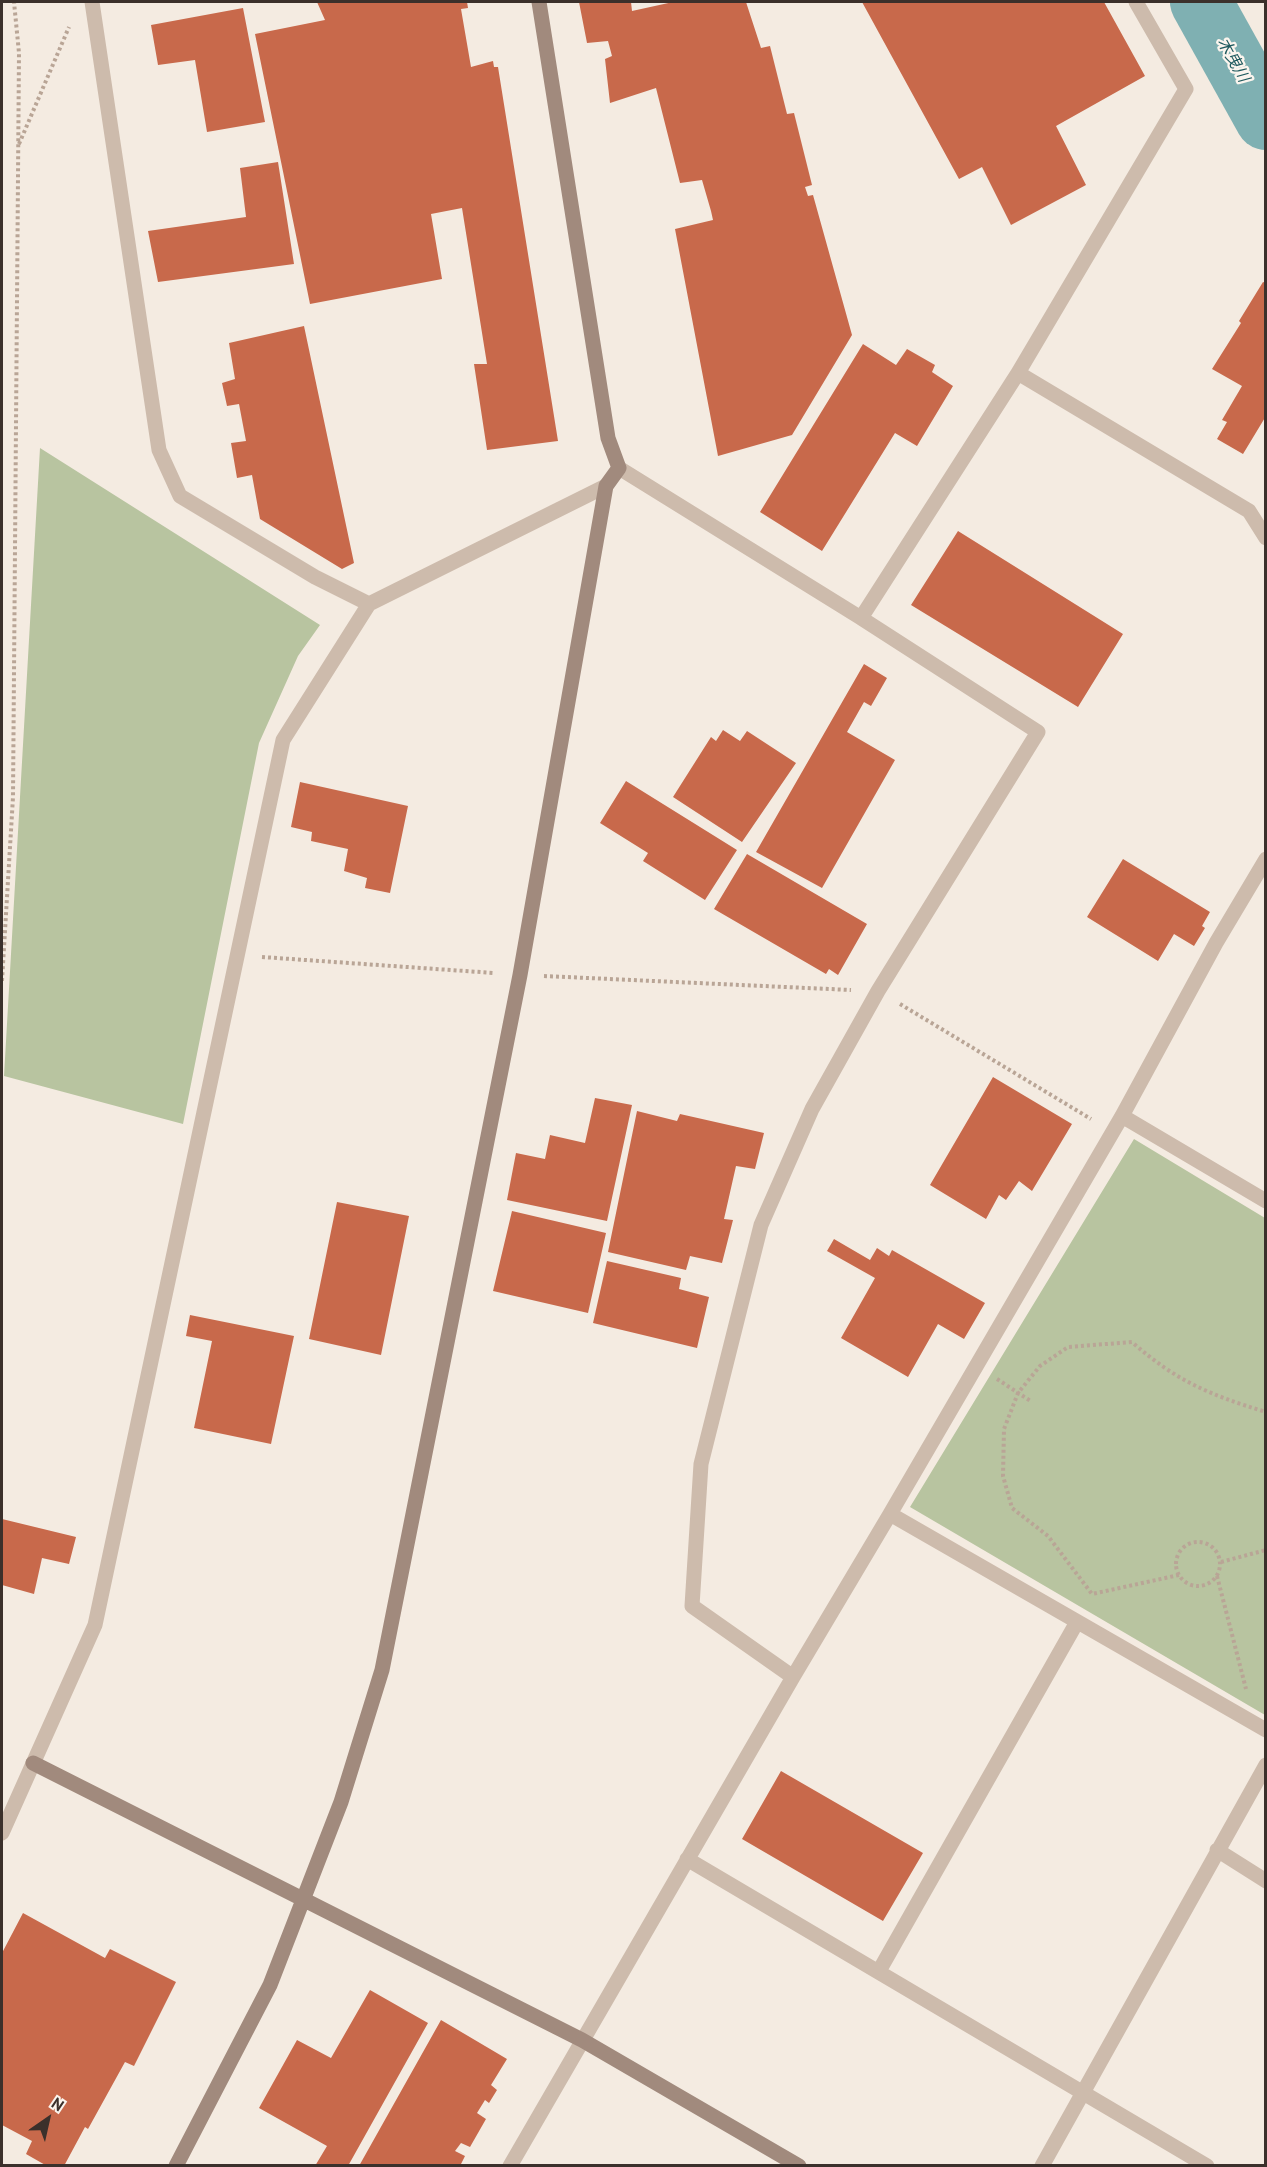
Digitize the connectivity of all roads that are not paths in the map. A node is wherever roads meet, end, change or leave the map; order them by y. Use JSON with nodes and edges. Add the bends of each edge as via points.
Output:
{"nodes":[{"id":1,"x":92,"y":2,"type":"edge"},
{"id":2,"x":539,"y":2,"type":"edge"},
{"id":3,"x":1136,"y":2,"type":"edge"},
{"id":4,"x":1018,"y":373,"type":"junction"},
{"id":5,"x":620,"y":468,"type":"junction"},
{"id":6,"x":606,"y":486,"type":"junction"},
{"id":7,"x":1266,"y":538,"type":"edge"},
{"id":8,"x":369,"y":604,"type":"junction"},
{"id":9,"x":861,"y":618,"type":"junction"},
{"id":10,"x":1266,"y":859,"type":"edge"},
{"id":11,"x":1122,"y":1116,"type":"junction"},
{"id":12,"x":1266,"y":1202,"type":"edge"},
{"id":13,"x":890,"y":1514,"type":"junction"},
{"id":14,"x":1077,"y":1622,"type":"junction"},
{"id":15,"x":793,"y":1677,"type":"junction"},
{"id":16,"x":1261,"y":1727,"type":"edge"},
{"id":17,"x":33,"y":1764,"type":"junction"},
{"id":18,"x":1266,"y":1765,"type":"edge"},
{"id":19,"x":2,"y":1833,"type":"edge"},
{"id":20,"x":1217,"y":1850,"type":"junction"},
{"id":21,"x":687,"y":1859,"type":"junction"},
{"id":22,"x":1266,"y":1881,"type":"edge"},
{"id":23,"x":304,"y":1900,"type":"junction"},
{"id":24,"x":879,"y":1971,"type":"junction"},
{"id":25,"x":582,"y":2040,"type":"junction"},
{"id":26,"x":1083,"y":2091,"type":"junction"},
{"id":27,"x":176,"y":2166,"type":"edge"},
{"id":28,"x":510,"y":2166,"type":"edge"},
{"id":29,"x":799,"y":2166,"type":"edge"},
{"id":30,"x":1042,"y":2166,"type":"edge"},
{"id":31,"x":1208,"y":2166,"type":"edge"}],
"edges":[{"from":1,"to":8,"type":"street","via":[[159,450],[180,496],[315,577]]},
{"from":2,"to":5,"type":"street","via":[[608,438]]},
{"from":3,"to":4,"type":"street","via":[[1186,89]]},
{"from":4,"to":7,"type":"street","via":[[1249,511]]},
{"from":4,"to":9,"type":"street"},
{"from":5,"to":6,"type":"street"},
{"from":5,"to":9,"type":"street"},
{"from":6,"to":8,"type":"street"},
{"from":6,"to":23,"type":"street","via":[[520,975],[382,1671],[341,1802]]},
{"from":8,"to":17,"type":"street","via":[[283,740],[95,1625]]},
{"from":9,"to":15,"type":"street","via":[[1038,732],[878,991],[812,1109],[761,1226],[701,1464],[692,1606]]},
{"from":10,"to":11,"type":"street"},
{"from":11,"to":12,"type":"street"},
{"from":11,"to":13,"type":"street"},
{"from":13,"to":14,"type":"street"},
{"from":13,"to":15,"type":"street"},
{"from":14,"to":16,"type":"street"},
{"from":14,"to":24,"type":"street"},
{"from":15,"to":21,"type":"street"},
{"from":17,"to":19,"type":"street"},
{"from":17,"to":23,"type":"street"},
{"from":18,"to":20,"type":"street"},
{"from":20,"to":22,"type":"street"},
{"from":20,"to":26,"type":"street"},
{"from":21,"to":24,"type":"street"},
{"from":21,"to":25,"type":"street"},
{"from":23,"to":25,"type":"street"},
{"from":23,"to":27,"type":"street","via":[[270,1985]]},
{"from":24,"to":26,"type":"street"},
{"from":25,"to":28,"type":"street"},
{"from":25,"to":29,"type":"street"},
{"from":26,"to":30,"type":"street"},
{"from":26,"to":31,"type":"street"}]}
